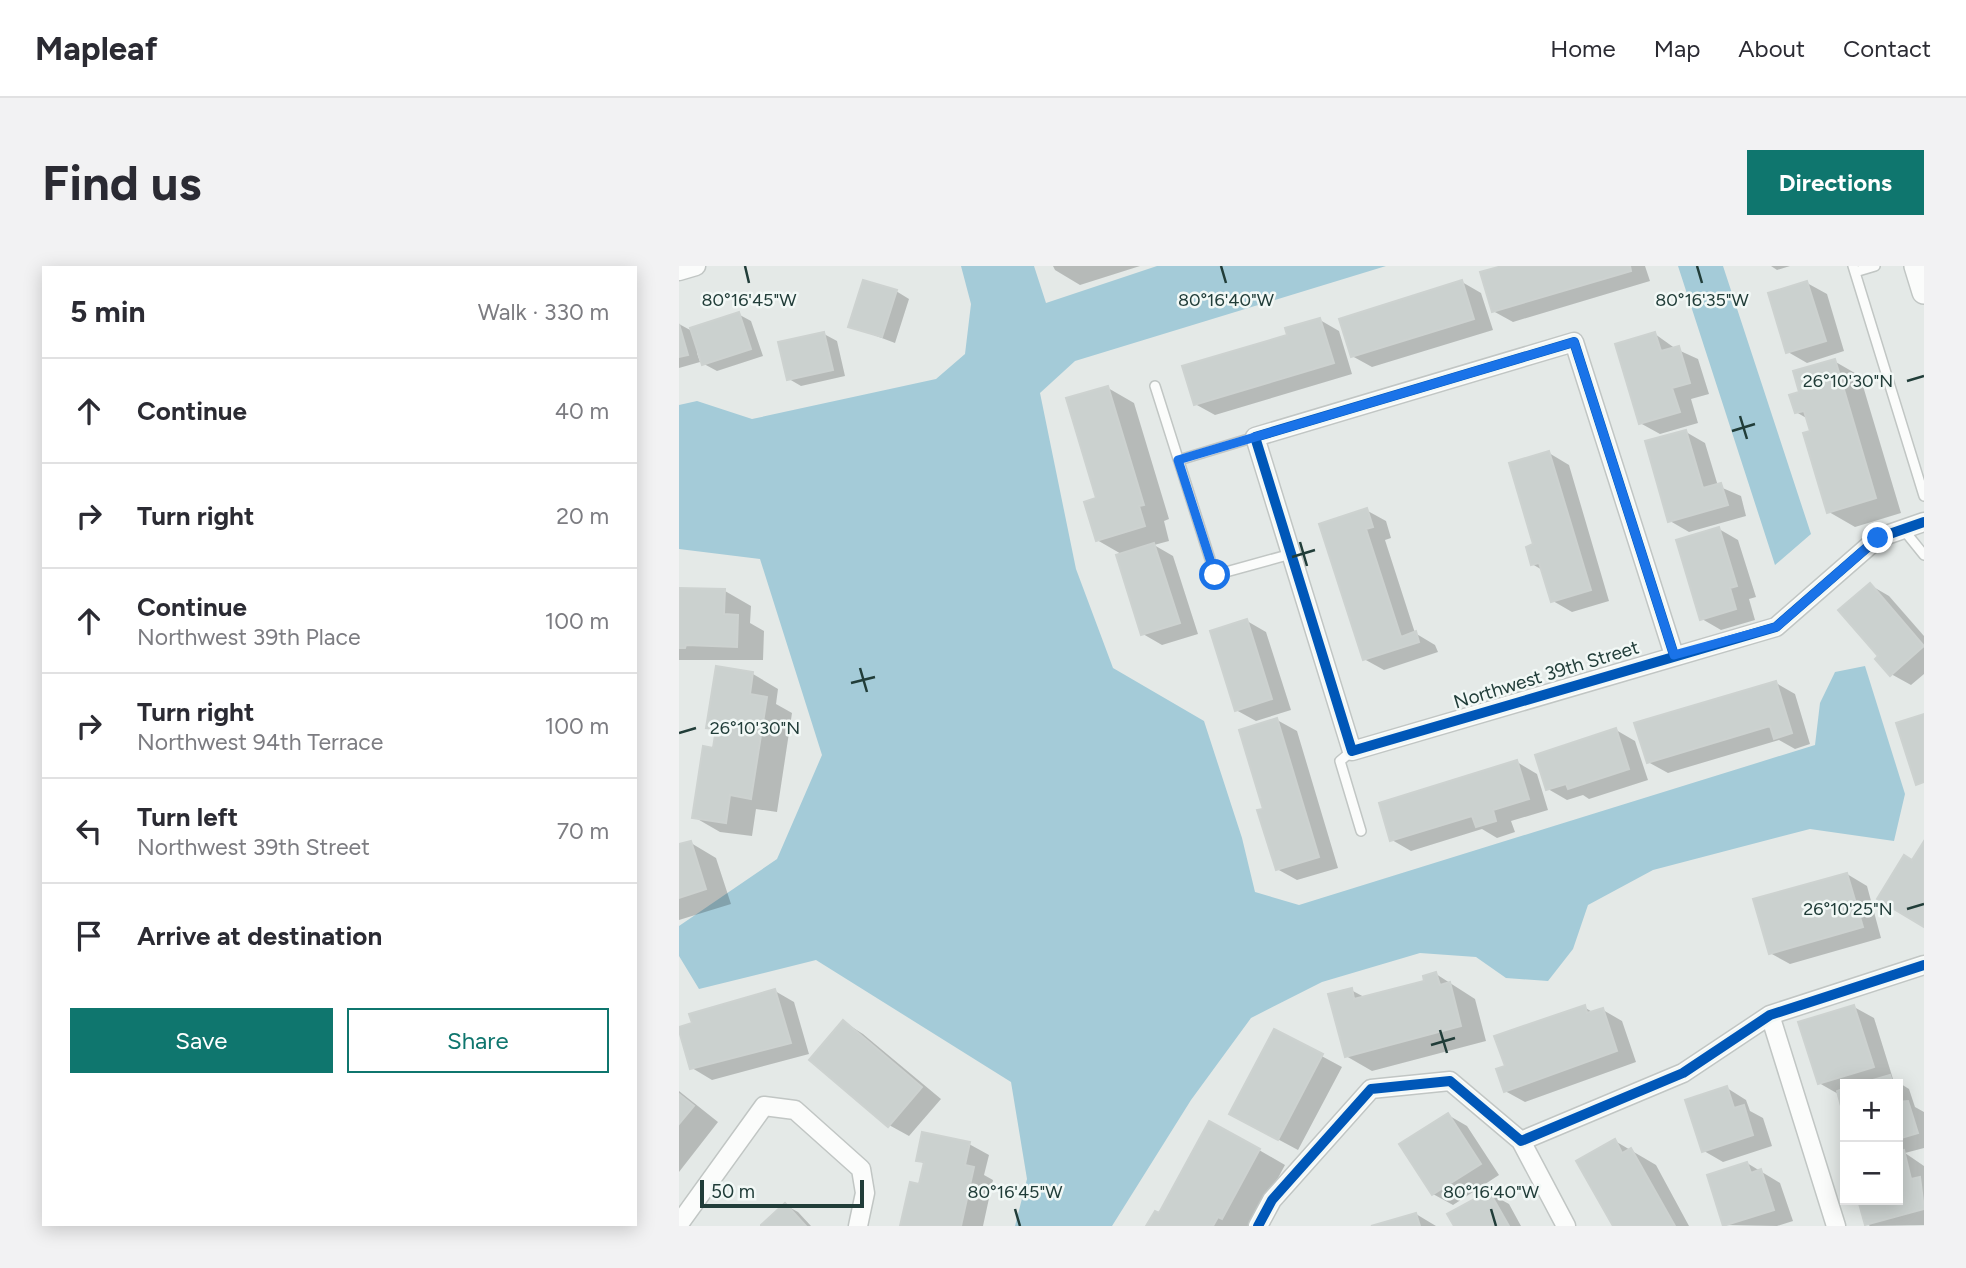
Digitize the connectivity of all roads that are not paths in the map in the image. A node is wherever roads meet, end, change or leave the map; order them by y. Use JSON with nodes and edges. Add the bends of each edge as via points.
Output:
{"nodes":[{"id":1,"x":696,"y":266,"type":"edge"},
{"id":2,"x":1875,"y":266,"type":"edge"},
{"id":3,"x":1916,"y":266,"type":"edge"},
{"id":4,"x":1854,"y":269,"type":"edge"},
{"id":5,"x":679,"y":271,"type":"edge"},
{"id":6,"x":1924,"y":292,"type":"edge"},
{"id":7,"x":1155,"y":386,"type":"dead end"},
{"id":8,"x":1255,"y":437,"type":"junction"},
{"id":9,"x":1178,"y":460,"type":"junction"},
{"id":10,"x":1924,"y":496,"type":"edge"},
{"id":11,"x":1924,"y":522,"type":"edge"},
{"id":12,"x":1903,"y":529,"type":"junction"},
{"id":13,"x":1291,"y":554,"type":"junction"},
{"id":14,"x":1924,"y":555,"type":"edge"},
{"id":15,"x":1674,"y":655,"type":"junction"},
{"id":16,"x":1352,"y":751,"type":"junction"},
{"id":17,"x":1361,"y":831,"type":"dead end"},
{"id":18,"x":1924,"y":965,"type":"edge"},
{"id":19,"x":1770,"y":1015,"type":"junction"},
{"id":20,"x":1521,"y":1141,"type":"junction"},
{"id":21,"x":679,"y":1224,"type":"edge"},
{"id":22,"x":857,"y":1226,"type":"edge"},
{"id":23,"x":1258,"y":1226,"type":"edge"},
{"id":24,"x":1566,"y":1226,"type":"edge"},
{"id":25,"x":1836,"y":1226,"type":"edge"}],
"edges":[{"from":1,"to":5,"type":"street"},
{"from":2,"to":4,"type":"lane"},
{"from":3,"to":6,"type":"street"},
{"from":4,"to":10,"type":"lane"},
{"from":7,"to":9,"type":"lane"},
{"from":8,"to":9,"type":"lane"},
{"from":8,"to":13,"type":"street"},
{"from":8,"to":15,"type":"street","via":[[1574,342]]},
{"from":9,"to":13,"type":"lane","via":[[1215,575]]},
{"from":11,"to":12,"type":"street","name":"Northwest 39th Street"},
{"from":12,"to":14,"type":"lane"},
{"from":12,"to":15,"type":"street","name":"Northwest 39th Street","via":[[1878,538],[1776,627]]},
{"from":13,"to":16,"type":"street"},
{"from":15,"to":16,"type":"street","name":"Northwest 39th Street"},
{"from":16,"to":17,"type":"lane","via":[[1341,761]]},
{"from":18,"to":19,"type":"street"},
{"from":19,"to":20,"type":"street","via":[[1683,1073]]},
{"from":19,"to":25,"type":"street"},
{"from":20,"to":23,"type":"street","via":[[1450,1081],[1371,1089],[1272,1200]]},
{"from":20,"to":24,"type":"street"},
{"from":21,"to":22,"type":"street","via":[[764,1106],[796,1110],[861,1169],[865,1193]]}]}
